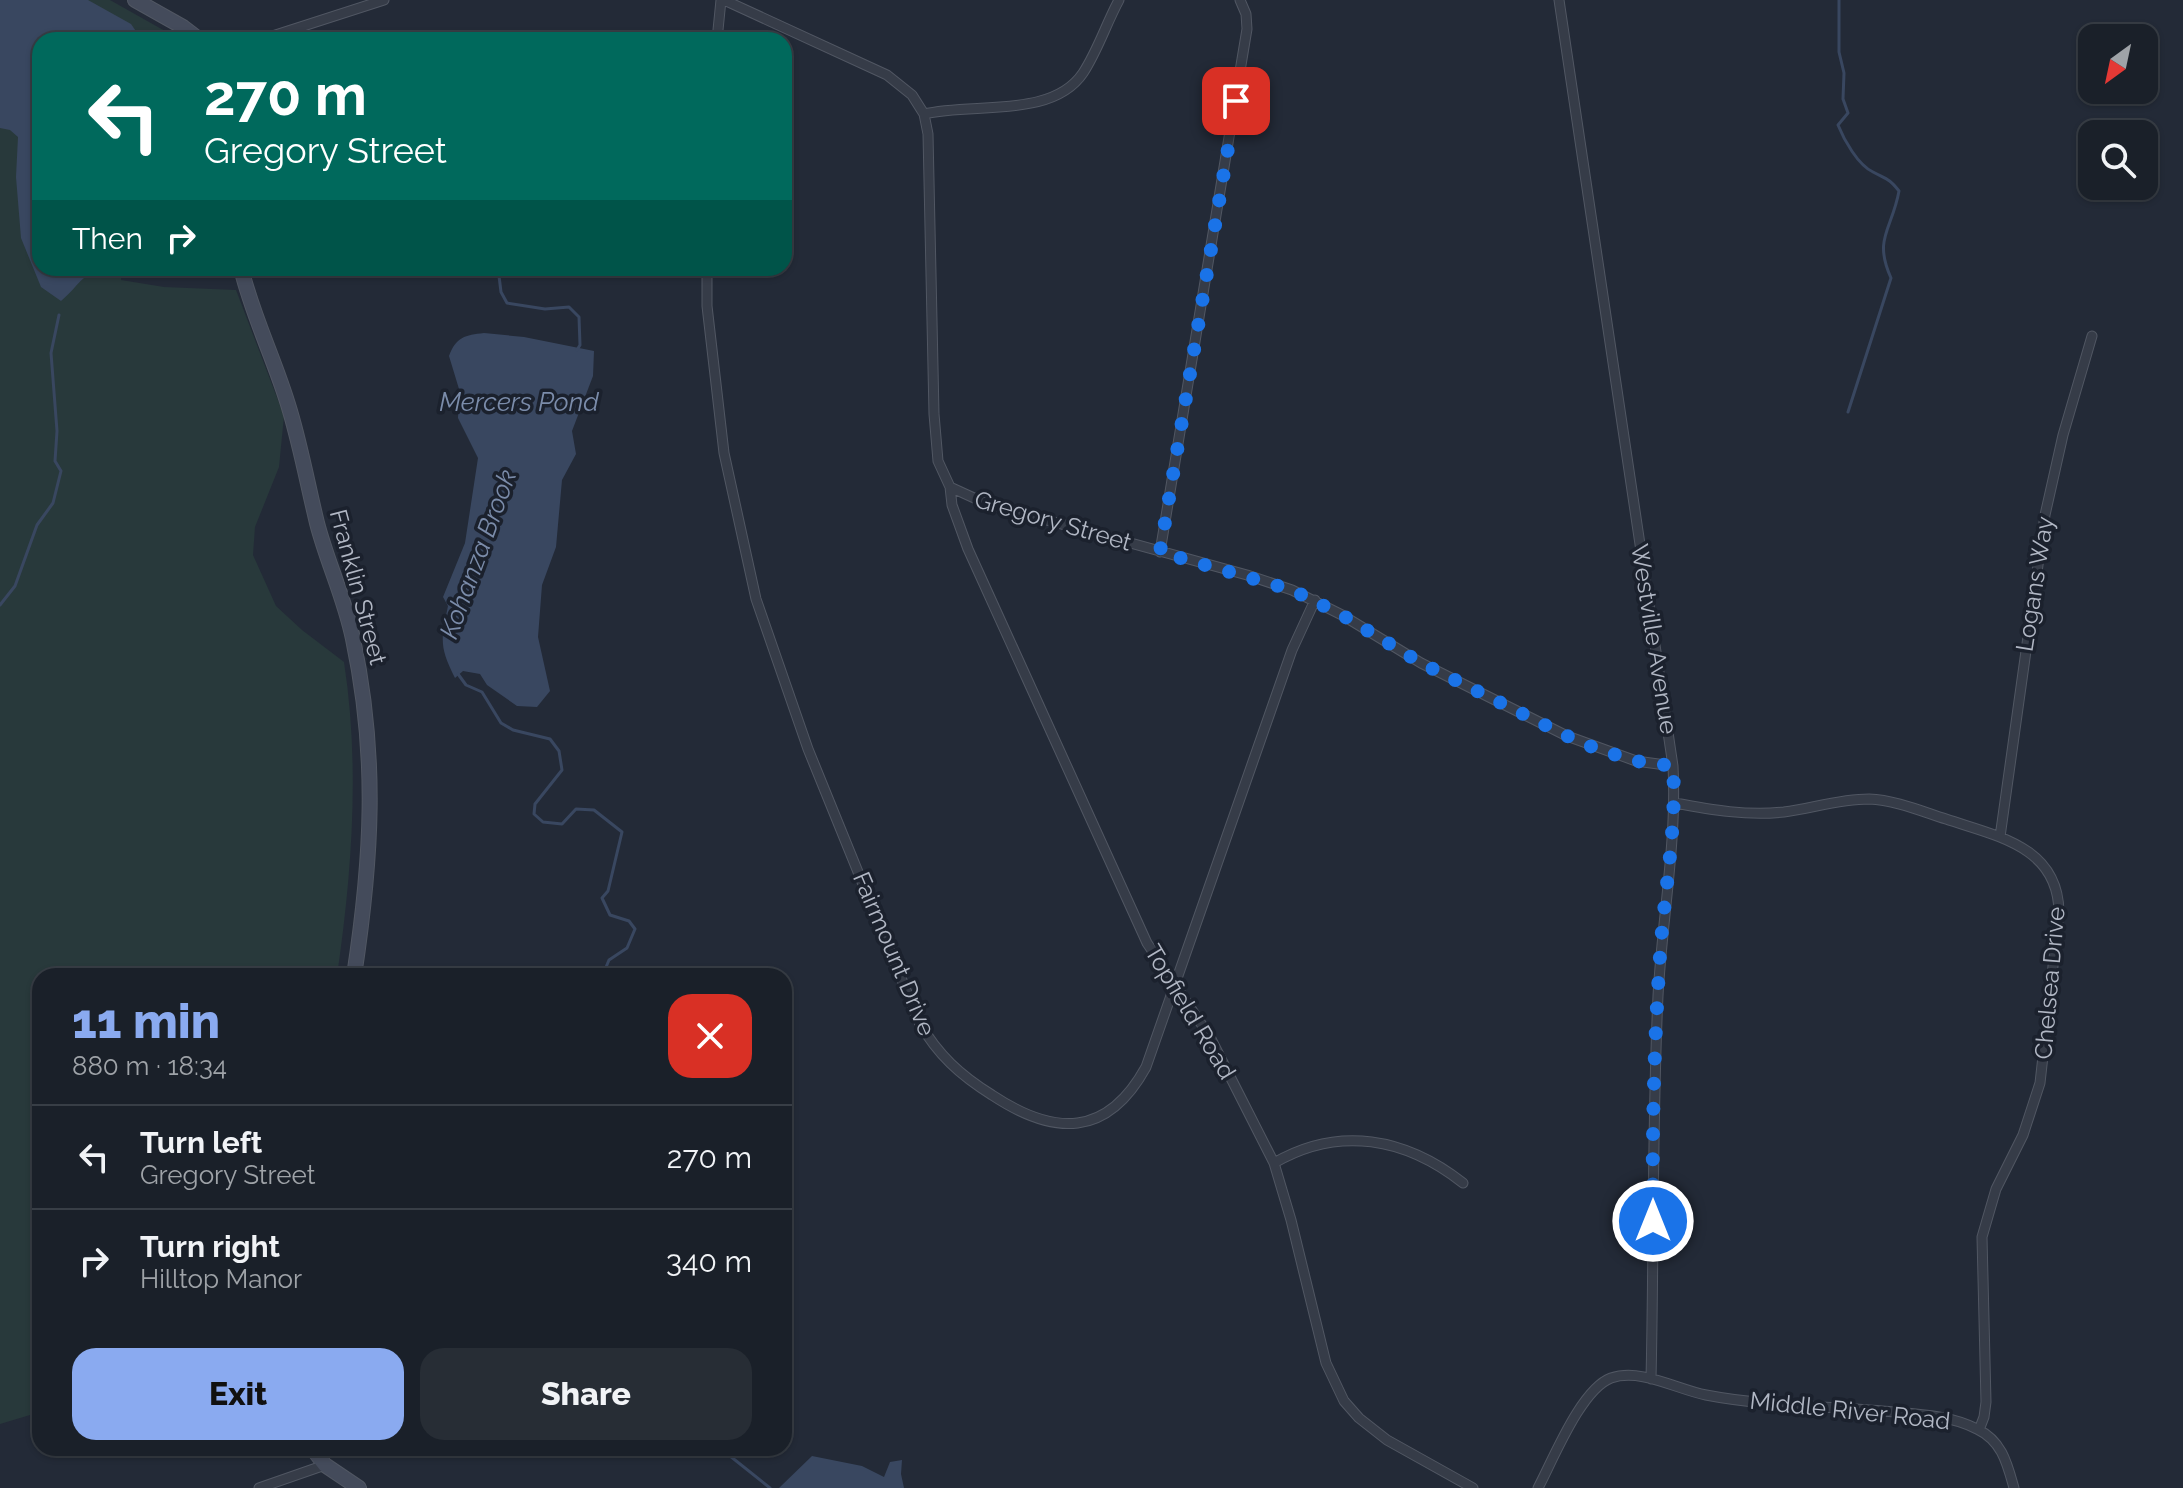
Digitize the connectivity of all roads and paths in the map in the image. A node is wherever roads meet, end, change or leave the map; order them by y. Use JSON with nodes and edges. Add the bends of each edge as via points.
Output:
{"nodes":[{"id":1,"x":135,"y":0,"type":"edge"},
{"id":2,"x":384,"y":0,"type":"edge"},
{"id":3,"x":723,"y":0,"type":"edge"},
{"id":4,"x":1119,"y":0,"type":"edge"},
{"id":5,"x":1240,"y":0,"type":"edge"},
{"id":6,"x":1559,"y":0,"type":"edge"},
{"id":7,"x":190,"y":32,"type":"edge"},
{"id":8,"x":285,"y":32,"type":"edge"},
{"id":9,"x":718,"y":32,"type":"edge"},
{"id":10,"x":924,"y":114,"type":"junction"},
{"id":11,"x":243,"y":276,"type":"edge"},
{"id":12,"x":707,"y":276,"type":"edge"},
{"id":13,"x":2092,"y":336,"type":"dead end"},
{"id":14,"x":950,"y":487,"type":"junction"},
{"id":15,"x":1160,"y":552,"type":"junction"},
{"id":16,"x":1315,"y":600,"type":"junction"},
{"id":17,"x":1673,"y":766,"type":"junction"},
{"id":18,"x":1675,"y":803,"type":"junction"},
{"id":19,"x":2000,"y":837,"type":"junction"},
{"id":20,"x":355,"y":968,"type":"edge"},
{"id":21,"x":1174,"y":983,"type":"junction"},
{"id":22,"x":1274,"y":1163,"type":"junction"},
{"id":23,"x":1463,"y":1183,"type":"dead end"},
{"id":24,"x":1651,"y":1379,"type":"junction"},
{"id":25,"x":1979,"y":1430,"type":"junction"},
{"id":26,"x":318,"y":1456,"type":"edge"},
{"id":27,"x":325,"y":1465,"type":"junction"},
{"id":28,"x":259,"y":1488,"type":"edge"},
{"id":29,"x":359,"y":1488,"type":"edge"},
{"id":30,"x":1473,"y":1488,"type":"edge"},
{"id":31,"x":1538,"y":1488,"type":"edge"},
{"id":32,"x":2014,"y":1488,"type":"edge"}],
"edges":[{"from":1,"to":7,"type":"main road"},
{"from":2,"to":8,"type":"street"},
{"from":3,"to":9,"type":"street"},
{"from":3,"to":10,"type":"street","via":[[887,75],[912,95]]},
{"from":4,"to":10,"type":"street","via":[[1082,74],[1060,94],[1027,104]]},
{"from":5,"to":15,"type":"street","via":[[1247,29]]},
{"from":6,"to":17,"type":"street","name":"Westville Avenue"},
{"from":10,"to":14,"type":"street","name":"Gregory Street","via":[[934,414],[938,461]]},
{"from":11,"to":20,"type":"main road","name":"Franklin Street","via":[[290,409],[361,682],[371,830]]},
{"from":12,"to":21,"type":"street","name":"Fairmount Drive","via":[[724,453],[756,599],[808,749],[931,1043],[964,1077],[1008,1106],[1049,1123],[1081,1124],[1112,1109],[1136,1085]]},
{"from":13,"to":19,"type":"street","name":"Logans Way","via":[[2045,515]]},
{"from":14,"to":15,"type":"street","name":"Gregory Street","via":[[985,503]]},
{"from":14,"to":21,"type":"street","name":"Topfield Road","via":[[975,563],[1147,943]]},
{"from":15,"to":16,"type":"street","name":"Gregory Street"},
{"from":16,"to":17,"type":"street","name":"Gregory Street","via":[[1421,663],[1567,736],[1636,761]]},
{"from":16,"to":21,"type":"street","name":"Fairmount Drive","via":[[1292,650]]},
{"from":17,"to":18,"type":"street","name":"Westville Avenue"},
{"from":18,"to":19,"type":"street","name":"Chelsea Drive","via":[[1755,814],[1869,799]]},
{"from":18,"to":24,"type":"street","name":"Westville Avenue","via":[[1656,1042]]},
{"from":19,"to":25,"type":"street","name":"Chelsea Drive","via":[[2020,845],[2043,865],[2053,880],[2059,912],[2040,1083],[1982,1237],[1986,1402]]},
{"from":21,"to":22,"type":"street","name":"Topfield Road","via":[[1210,1037]]},
{"from":22,"to":23,"type":"street","via":[[1310,1146],[1367,1140],[1415,1152]]},
{"from":22,"to":30,"type":"street","name":"Topfield Road","via":[[1324,1357],[1344,1401],[1395,1446]]},
{"from":24,"to":25,"type":"street","name":"Middle River Road","via":[[1719,1397],[1933,1416]]},
{"from":24,"to":31,"type":"street","name":"Middle River Road","via":[[1624,1375],[1594,1390]]},
{"from":25,"to":32,"type":"street","name":"Middle River Road","via":[[1999,1445]]},
{"from":26,"to":27,"type":"main road"},
{"from":27,"to":28,"type":"street"},
{"from":27,"to":29,"type":"main road"}]}
